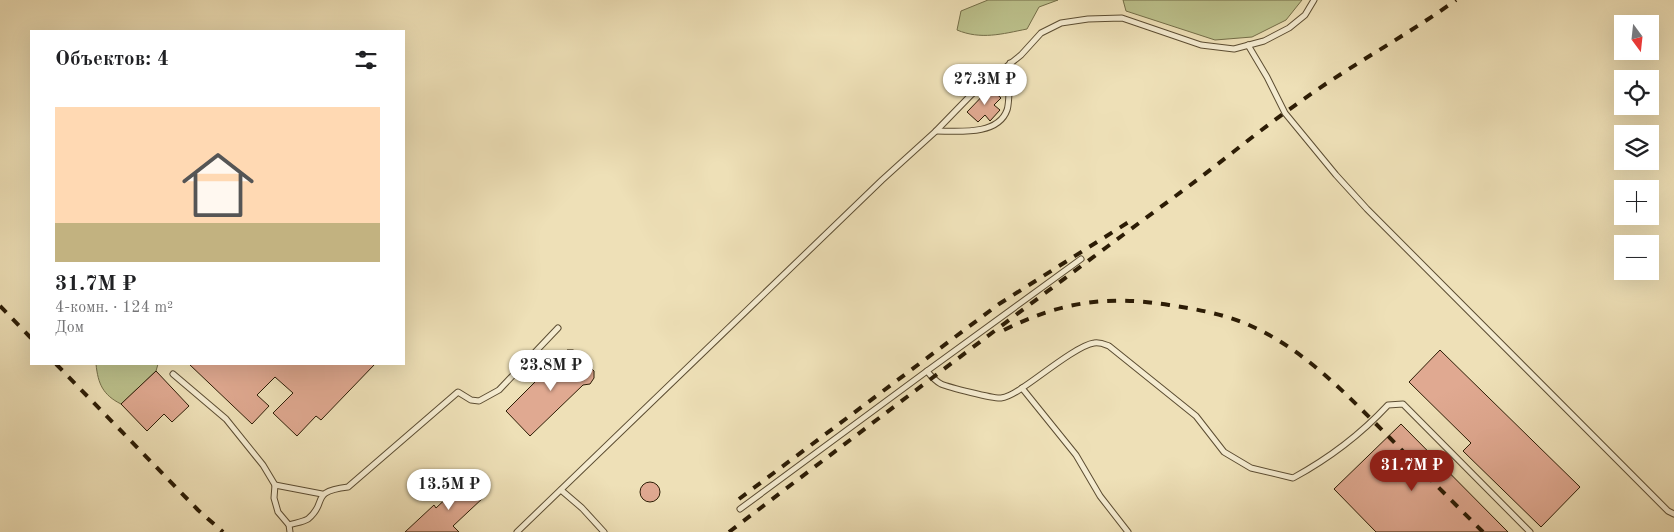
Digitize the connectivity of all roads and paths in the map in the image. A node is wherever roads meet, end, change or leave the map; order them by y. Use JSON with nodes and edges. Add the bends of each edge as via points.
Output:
{"nodes":[{"id":1,"x":1314,"y":0,"type":"edge"},
{"id":2,"x":1248,"y":45,"type":"junction"},
{"id":3,"x":1010,"y":63,"type":"junction"},
{"id":4,"x":936,"y":131,"type":"junction"},
{"id":5,"x":1081,"y":259,"type":"dead end"},
{"id":6,"x":558,"y":328,"type":"dead end"},
{"id":7,"x":927,"y":371,"type":"junction"},
{"id":8,"x":172,"y":374,"type":"dead end"},
{"id":9,"x":1022,"y":388,"type":"junction"},
{"id":10,"x":275,"y":485,"type":"junction"},
{"id":11,"x":561,"y":490,"type":"junction"},
{"id":12,"x":322,"y":494,"type":"junction"},
{"id":13,"x":740,"y":509,"type":"dead end"},
{"id":14,"x":1674,"y":514,"type":"edge"},
{"id":15,"x":289,"y":525,"type":"junction"},
{"id":16,"x":290,"y":532,"type":"edge"},
{"id":17,"x":517,"y":532,"type":"edge"},
{"id":18,"x":604,"y":532,"type":"edge"},
{"id":19,"x":1128,"y":532,"type":"edge"},
{"id":20,"x":1530,"y":532,"type":"edge"}],
"edges":[{"from":1,"to":2,"type":"lane","via":[[1305,14],[1289,28]]},
{"from":2,"to":3,"type":"lane","via":[[1234,49],[1201,45],[1122,18],[1088,19],[1061,23],[1041,33]]},
{"from":2,"to":14,"type":"lane","via":[[1285,113],[1336,175]]},
{"from":3,"to":4,"type":"lane","via":[[971,94]]},
{"from":3,"to":4,"type":"lane","via":[[1007,110],[1000,120],[976,131]]},
{"from":4,"to":11,"type":"lane"},
{"from":5,"to":7,"type":"lane"},
{"from":6,"to":12,"type":"lane","via":[[499,390],[479,401],[458,392],[348,487]]},
{"from":7,"to":9,"type":"lane","via":[[931,378],[942,384],[992,397],[1012,395]]},
{"from":7,"to":13,"type":"lane"},
{"from":8,"to":10,"type":"lane","via":[[226,419]]},
{"from":9,"to":19,"type":"lane","via":[[1076,455],[1100,496]]},
{"from":9,"to":20,"type":"lane","via":[[1080,349],[1100,342],[1123,356],[1196,416],[1224,452],[1252,468],[1293,478],[1316,465],[1373,422],[1388,405],[1403,404]]},
{"from":10,"to":12,"type":"lane"},
{"from":10,"to":15,"type":"lane","via":[[278,512]]},
{"from":11,"to":17,"type":"lane"},
{"from":11,"to":18,"type":"lane"},
{"from":12,"to":15,"type":"lane","via":[[308,519]]},
{"from":15,"to":16,"type":"lane"}]}
